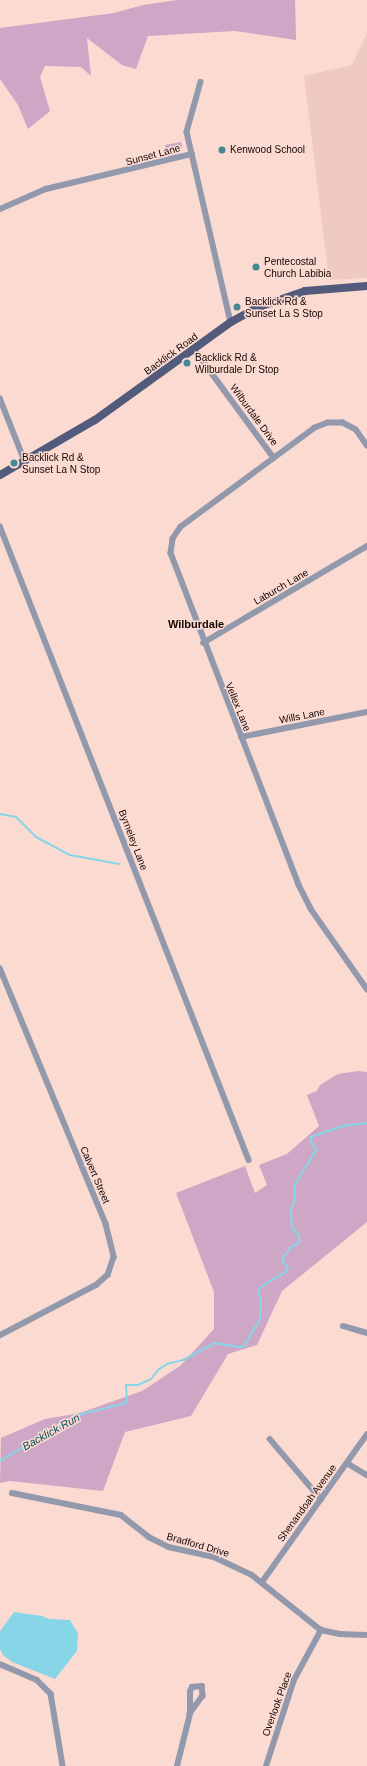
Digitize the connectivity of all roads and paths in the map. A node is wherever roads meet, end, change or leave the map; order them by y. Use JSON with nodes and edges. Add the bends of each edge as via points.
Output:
{"nodes":[{"id":1,"x":201,"y":82,"type":"dead end"},
{"id":2,"x":192,"y":154,"type":"junction"},
{"id":3,"x":0,"y":209,"type":"edge"},
{"id":4,"x":367,"y":286,"type":"edge"},
{"id":5,"x":231,"y":322,"type":"junction"},
{"id":6,"x":194,"y":349,"type":"junction"},
{"id":7,"x":0,"y":398,"type":"edge"},
{"id":8,"x":367,"y":446,"type":"edge"},
{"id":9,"x":274,"y":458,"type":"junction"},
{"id":10,"x":25,"y":461,"type":"junction"},
{"id":11,"x":0,"y":475,"type":"edge"},
{"id":12,"x":0,"y":526,"type":"edge"},
{"id":13,"x":367,"y":546,"type":"edge"},
{"id":14,"x":203,"y":643,"type":"junction"},
{"id":15,"x":367,"y":712,"type":"edge"},
{"id":16,"x":241,"y":737,"type":"junction"},
{"id":17,"x":0,"y":968,"type":"edge"},
{"id":18,"x":367,"y":989,"type":"edge"},
{"id":19,"x":249,"y":1160,"type":"dead end"},
{"id":20,"x":343,"y":1326,"type":"dead end"},
{"id":21,"x":367,"y":1333,"type":"edge"},
{"id":22,"x":0,"y":1336,"type":"edge"},
{"id":23,"x":367,"y":1434,"type":"edge"},
{"id":24,"x":270,"y":1439,"type":"dead end"},
{"id":25,"x":347,"y":1463,"type":"junction"},
{"id":26,"x":367,"y":1475,"type":"edge"},
{"id":27,"x":12,"y":1493,"type":"dead end"},
{"id":28,"x":321,"y":1499,"type":"junction"},
{"id":29,"x":262,"y":1582,"type":"junction"},
{"id":30,"x":321,"y":1630,"type":"junction"},
{"id":31,"x":367,"y":1635,"type":"edge"},
{"id":32,"x":0,"y":1664,"type":"edge"},
{"id":33,"x":190,"y":1714,"type":"junction"},
{"id":34,"x":63,"y":1766,"type":"edge"},
{"id":35,"x":177,"y":1766,"type":"edge"},
{"id":36,"x":266,"y":1766,"type":"edge"}],
"edges":[{"from":1,"to":2,"type":"street","via":[[187,124]]},
{"from":2,"to":3,"type":"street","name":"Sunset Lane","via":[[39,191]]},
{"from":2,"to":5,"type":"street","name":"Sunset Lane"},
{"from":4,"to":5,"type":"main road","name":"Backlick Road","via":[[323,289],[285,296]]},
{"from":5,"to":6,"type":"main road","name":"Backlick Road"},
{"from":6,"to":9,"type":"street","name":"Wilburdale Drive"},
{"from":6,"to":10,"type":"main road","name":"Backlick Road","via":[[95,420]]},
{"from":7,"to":10,"type":"street"},
{"from":8,"to":9,"type":"street","name":"Wilburdale Drive","via":[[350,426],[328,423],[315,428]]},
{"from":9,"to":14,"type":"street","name":"Vellex Lane","via":[[187,522],[173,539],[172,562]]},
{"from":10,"to":11,"type":"main road","name":"Backlick Road"},
{"from":12,"to":19,"type":"street","name":"Byrneley Lane"},
{"from":13,"to":14,"type":"street","name":"Laburch Lane"},
{"from":14,"to":16,"type":"street","name":"Vellex Lane"},
{"from":15,"to":16,"type":"street","name":"Wills Lane"},
{"from":16,"to":18,"type":"street","name":"Vellex Lane","via":[[308,902]]},
{"from":17,"to":22,"type":"street","name":"Calvert Street","via":[[106,1224],[114,1257],[108,1275],[97,1285]]},
{"from":20,"to":21,"type":"street"},
{"from":23,"to":25,"type":"street","name":"Shenandoah Avenue"},
{"from":24,"to":28,"type":"street"},
{"from":25,"to":26,"type":"street"},
{"from":25,"to":28,"type":"street","name":"Shenandoah Avenue"},
{"from":27,"to":29,"type":"street","name":"Bradford Drive","via":[[121,1515],[160,1543],[176,1550],[224,1560]]},
{"from":28,"to":29,"type":"street","name":"Shenandoah Avenue"},
{"from":29,"to":30,"type":"street","name":"Bradford Drive"},
{"from":30,"to":31,"type":"street","name":"Bradford Drive"},
{"from":30,"to":36,"type":"street","name":"Overlook Place","via":[[294,1680]]},
{"from":32,"to":34,"type":"street","via":[[37,1680],[51,1694]]},
{"from":33,"to":33,"type":"street","via":[[192,1687],[202,1686],[203,1696]]},
{"from":33,"to":35,"type":"street"}]}
